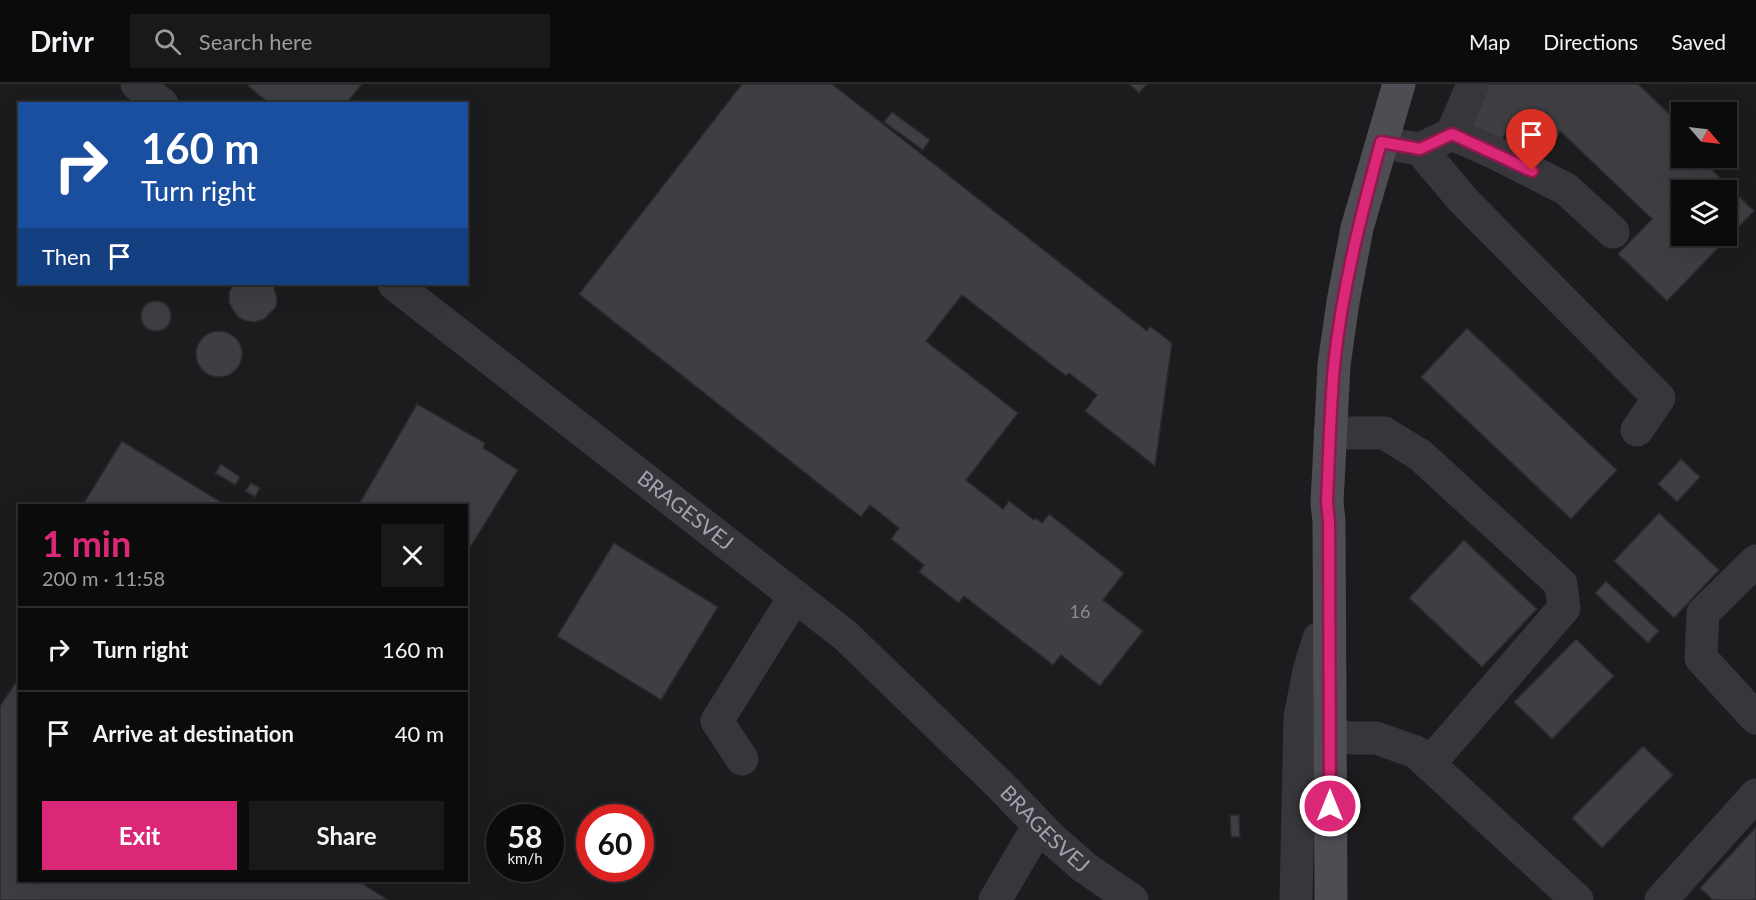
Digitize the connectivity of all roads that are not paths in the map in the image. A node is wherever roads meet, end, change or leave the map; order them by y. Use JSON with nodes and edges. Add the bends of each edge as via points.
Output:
{"nodes":[{"id":1,"x":136,"y":84,"type":"edge"},
{"id":2,"x":1399,"y":84,"type":"edge"},
{"id":3,"x":1473,"y":84,"type":"edge"},
{"id":4,"x":159,"y":102,"type":"edge"},
{"id":5,"x":1452,"y":134,"type":"junction"},
{"id":6,"x":1381,"y":142,"type":"junction"},
{"id":7,"x":1420,"y":149,"type":"junction"},
{"id":8,"x":1613,"y":232,"type":"dead end"},
{"id":9,"x":395,"y":285,"type":"edge"},
{"id":10,"x":1637,"y":430,"type":"dead end"},
{"id":11,"x":1330,"y":433,"type":"junction"},
{"id":12,"x":1327,"y":503,"type":"junction"},
{"id":13,"x":1756,"y":561,"type":"edge"},
{"id":14,"x":795,"y":596,"type":"junction"},
{"id":15,"x":1319,"y":638,"type":"junction"},
{"id":16,"x":1756,"y":717,"type":"edge"},
{"id":17,"x":1330,"y":735,"type":"junction"},
{"id":18,"x":964,"y":752,"type":"junction"},
{"id":19,"x":742,"y":759,"type":"dead end"},
{"id":20,"x":1429,"y":764,"type":"junction"},
{"id":21,"x":1756,"y":795,"type":"edge"},
{"id":22,"x":1031,"y":839,"type":"junction"},
{"id":23,"x":995,"y":900,"type":"edge"},
{"id":24,"x":1101,"y":900,"type":"edge"},
{"id":25,"x":1132,"y":900,"type":"edge"},
{"id":26,"x":1296,"y":900,"type":"edge"},
{"id":27,"x":1314,"y":900,"type":"edge"},
{"id":28,"x":1331,"y":900,"type":"edge"},
{"id":29,"x":1577,"y":900,"type":"edge"},
{"id":30,"x":1661,"y":900,"type":"edge"}],
"edges":[{"from":1,"to":4,"type":"street"},
{"from":2,"to":6,"type":"main road"},
{"from":3,"to":5,"type":"street"},
{"from":5,"to":7,"type":"street"},
{"from":5,"to":8,"type":"street","via":[[1566,189]]},
{"from":6,"to":7,"type":"street"},
{"from":6,"to":11,"type":"main road","via":[[1357,228],[1343,302]]},
{"from":7,"to":10,"type":"street","via":[[1463,200],[1659,398]]},
{"from":9,"to":14,"type":"street","name":"BRAGESVEJ"},
{"from":11,"to":12,"type":"main road"},
{"from":11,"to":20,"type":"street","via":[[1384,434],[1420,455],[1561,584],[1564,608]]},
{"from":12,"to":15,"type":"main road"},
{"from":12,"to":17,"type":"main road"},
{"from":13,"to":16,"type":"street","via":[[1703,613],[1701,658]]},
{"from":14,"to":18,"type":"street","name":"BRAGESVEJ","via":[[846,636]]},
{"from":14,"to":19,"type":"street","via":[[717,721]]},
{"from":15,"to":26,"type":"street","via":[[1300,717]]},
{"from":15,"to":27,"type":"main road"},
{"from":17,"to":20,"type":"street","via":[[1376,738],[1416,752]]},
{"from":17,"to":28,"type":"main road"},
{"from":18,"to":22,"type":"street","name":"BRAGESVEJ"},
{"from":18,"to":25,"type":"street","name":"BRAGESVEJ","via":[[1084,867]]},
{"from":20,"to":29,"type":"street"},
{"from":21,"to":30,"type":"street"},
{"from":22,"to":23,"type":"street"},
{"from":22,"to":24,"type":"street","name":"BRAGESVEJ","via":[[1078,884]]}]}
